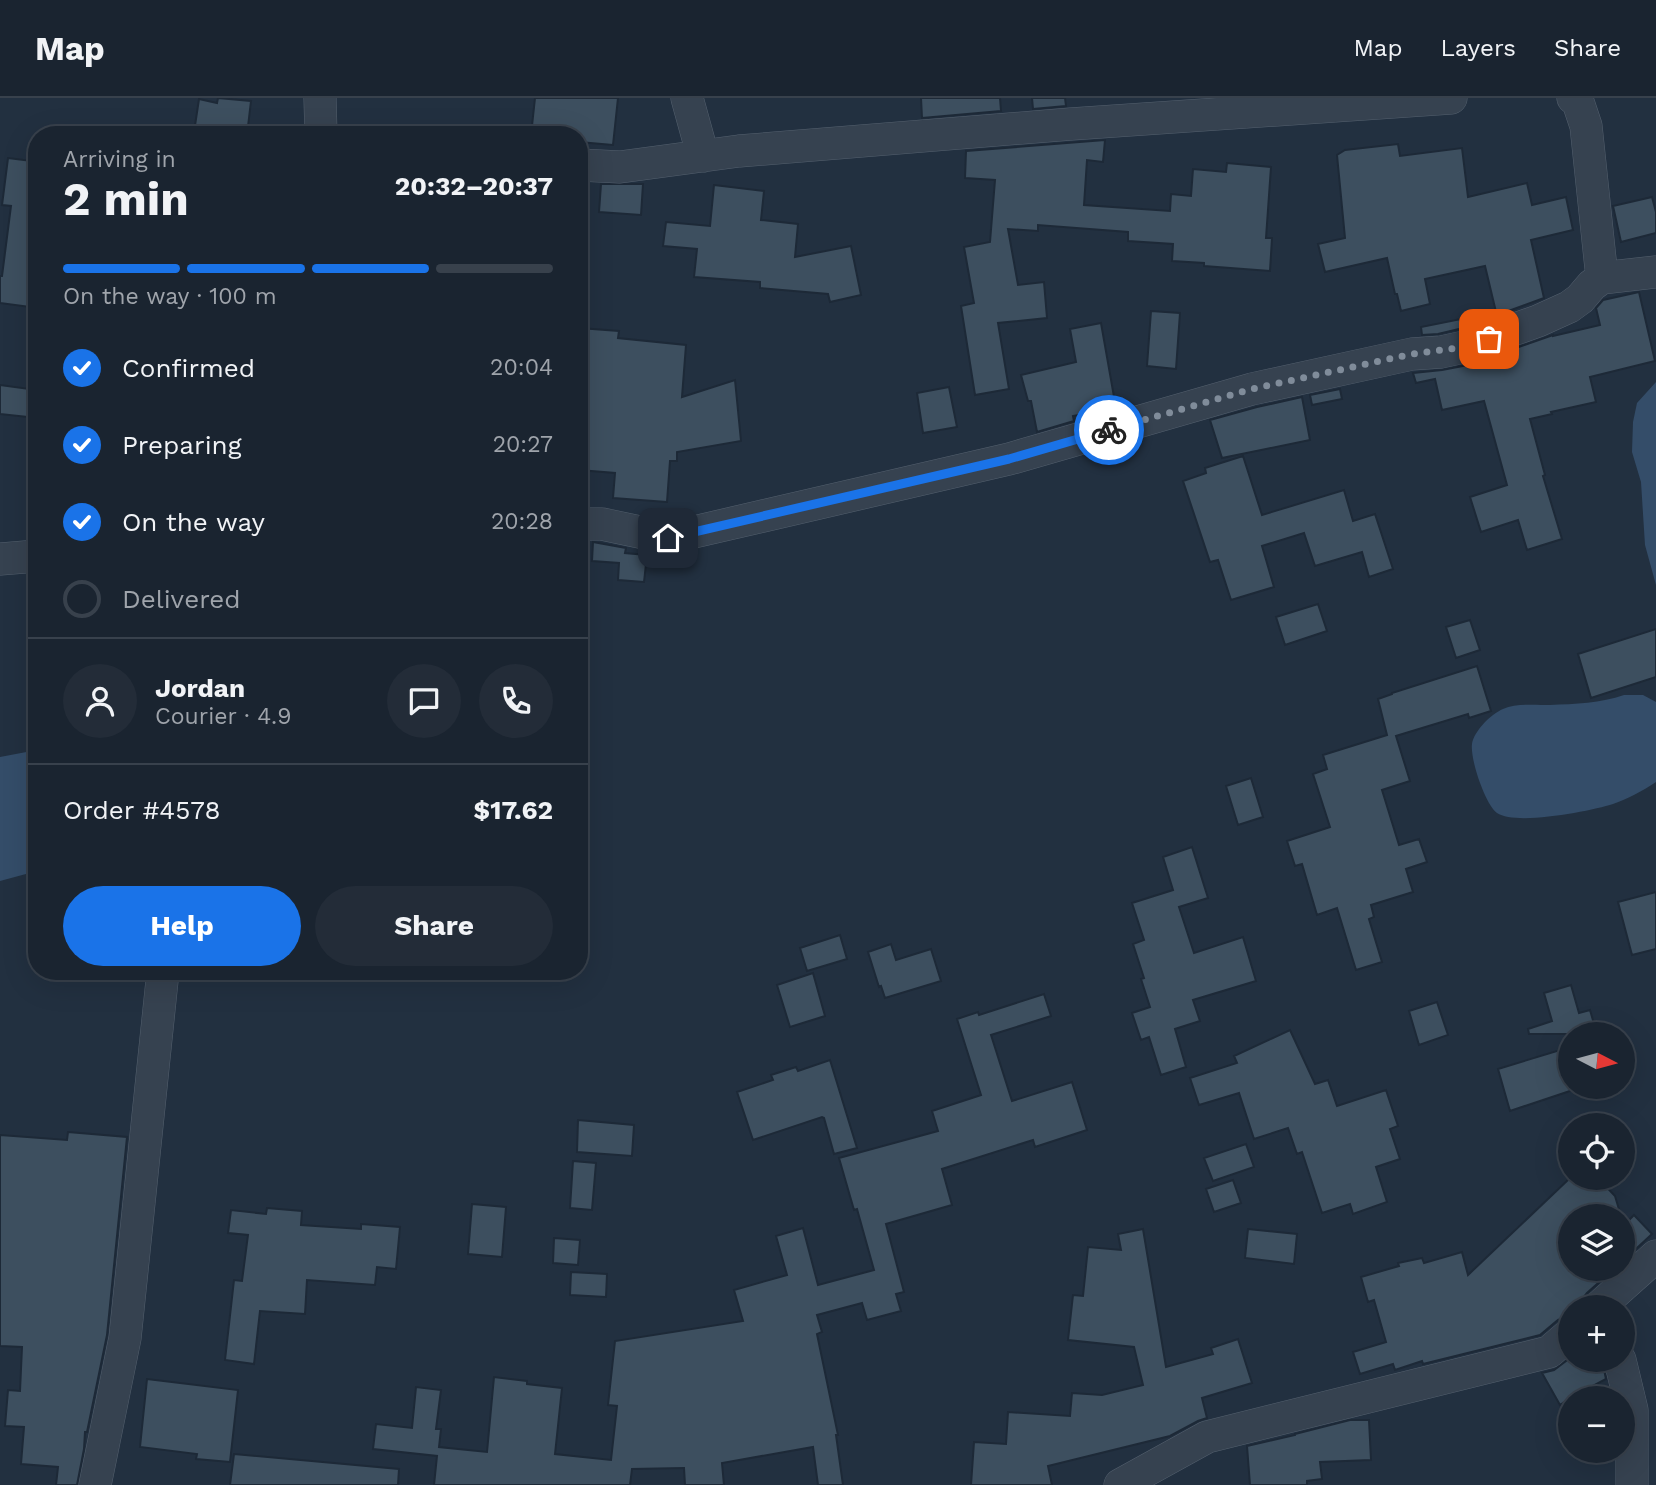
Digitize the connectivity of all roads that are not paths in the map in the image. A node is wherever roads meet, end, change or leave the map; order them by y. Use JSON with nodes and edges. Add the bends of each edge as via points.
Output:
{"nodes":[{"id":1,"x":320,"y":98,"type":"edge"},
{"id":2,"x":687,"y":98,"type":"edge"},
{"id":3,"x":1451,"y":98,"type":"edge"},
{"id":4,"x":1573,"y":98,"type":"edge"},
{"id":5,"x":321,"y":126,"type":"edge"},
{"id":6,"x":703,"y":156,"type":"junction"},
{"id":7,"x":588,"y":165,"type":"edge"},
{"id":8,"x":1656,"y":272,"type":"edge"},
{"id":9,"x":1602,"y":278,"type":"junction"},
{"id":10,"x":588,"y":524,"type":"edge"},
{"id":11,"x":28,"y":557,"type":"edge"},
{"id":12,"x":0,"y":559,"type":"edge"},
{"id":13,"x":162,"y":980,"type":"edge"},
{"id":14,"x":1656,"y":1256,"type":"edge"},
{"id":15,"x":1615,"y":1295,"type":"edge"},
{"id":16,"x":1558,"y":1344,"type":"edge"},
{"id":17,"x":1623,"y":1372,"type":"edge"},
{"id":18,"x":95,"y":1485,"type":"edge"},
{"id":19,"x":1120,"y":1485,"type":"edge"},
{"id":20,"x":1632,"y":1485,"type":"edge"}],
"edges":[{"from":1,"to":5,"type":"street"},
{"from":2,"to":6,"type":"street"},
{"from":3,"to":6,"type":"street","via":[[1044,126]]},
{"from":4,"to":9,"type":"street","via":[[1586,126]]},
{"from":6,"to":7,"type":"street","via":[[620,167]]},
{"from":8,"to":9,"type":"street"},
{"from":9,"to":10,"type":"street","via":[[1569,307],[1464,347],[1252,389],[1009,459],[668,538]]},
{"from":11,"to":12,"type":"street"},
{"from":13,"to":18,"type":"street","via":[[125,1338]]},
{"from":14,"to":15,"type":"street"},
{"from":16,"to":19,"type":"street","via":[[1549,1352],[1207,1437]]},
{"from":17,"to":20,"type":"street","via":[[1632,1410]]}]}
